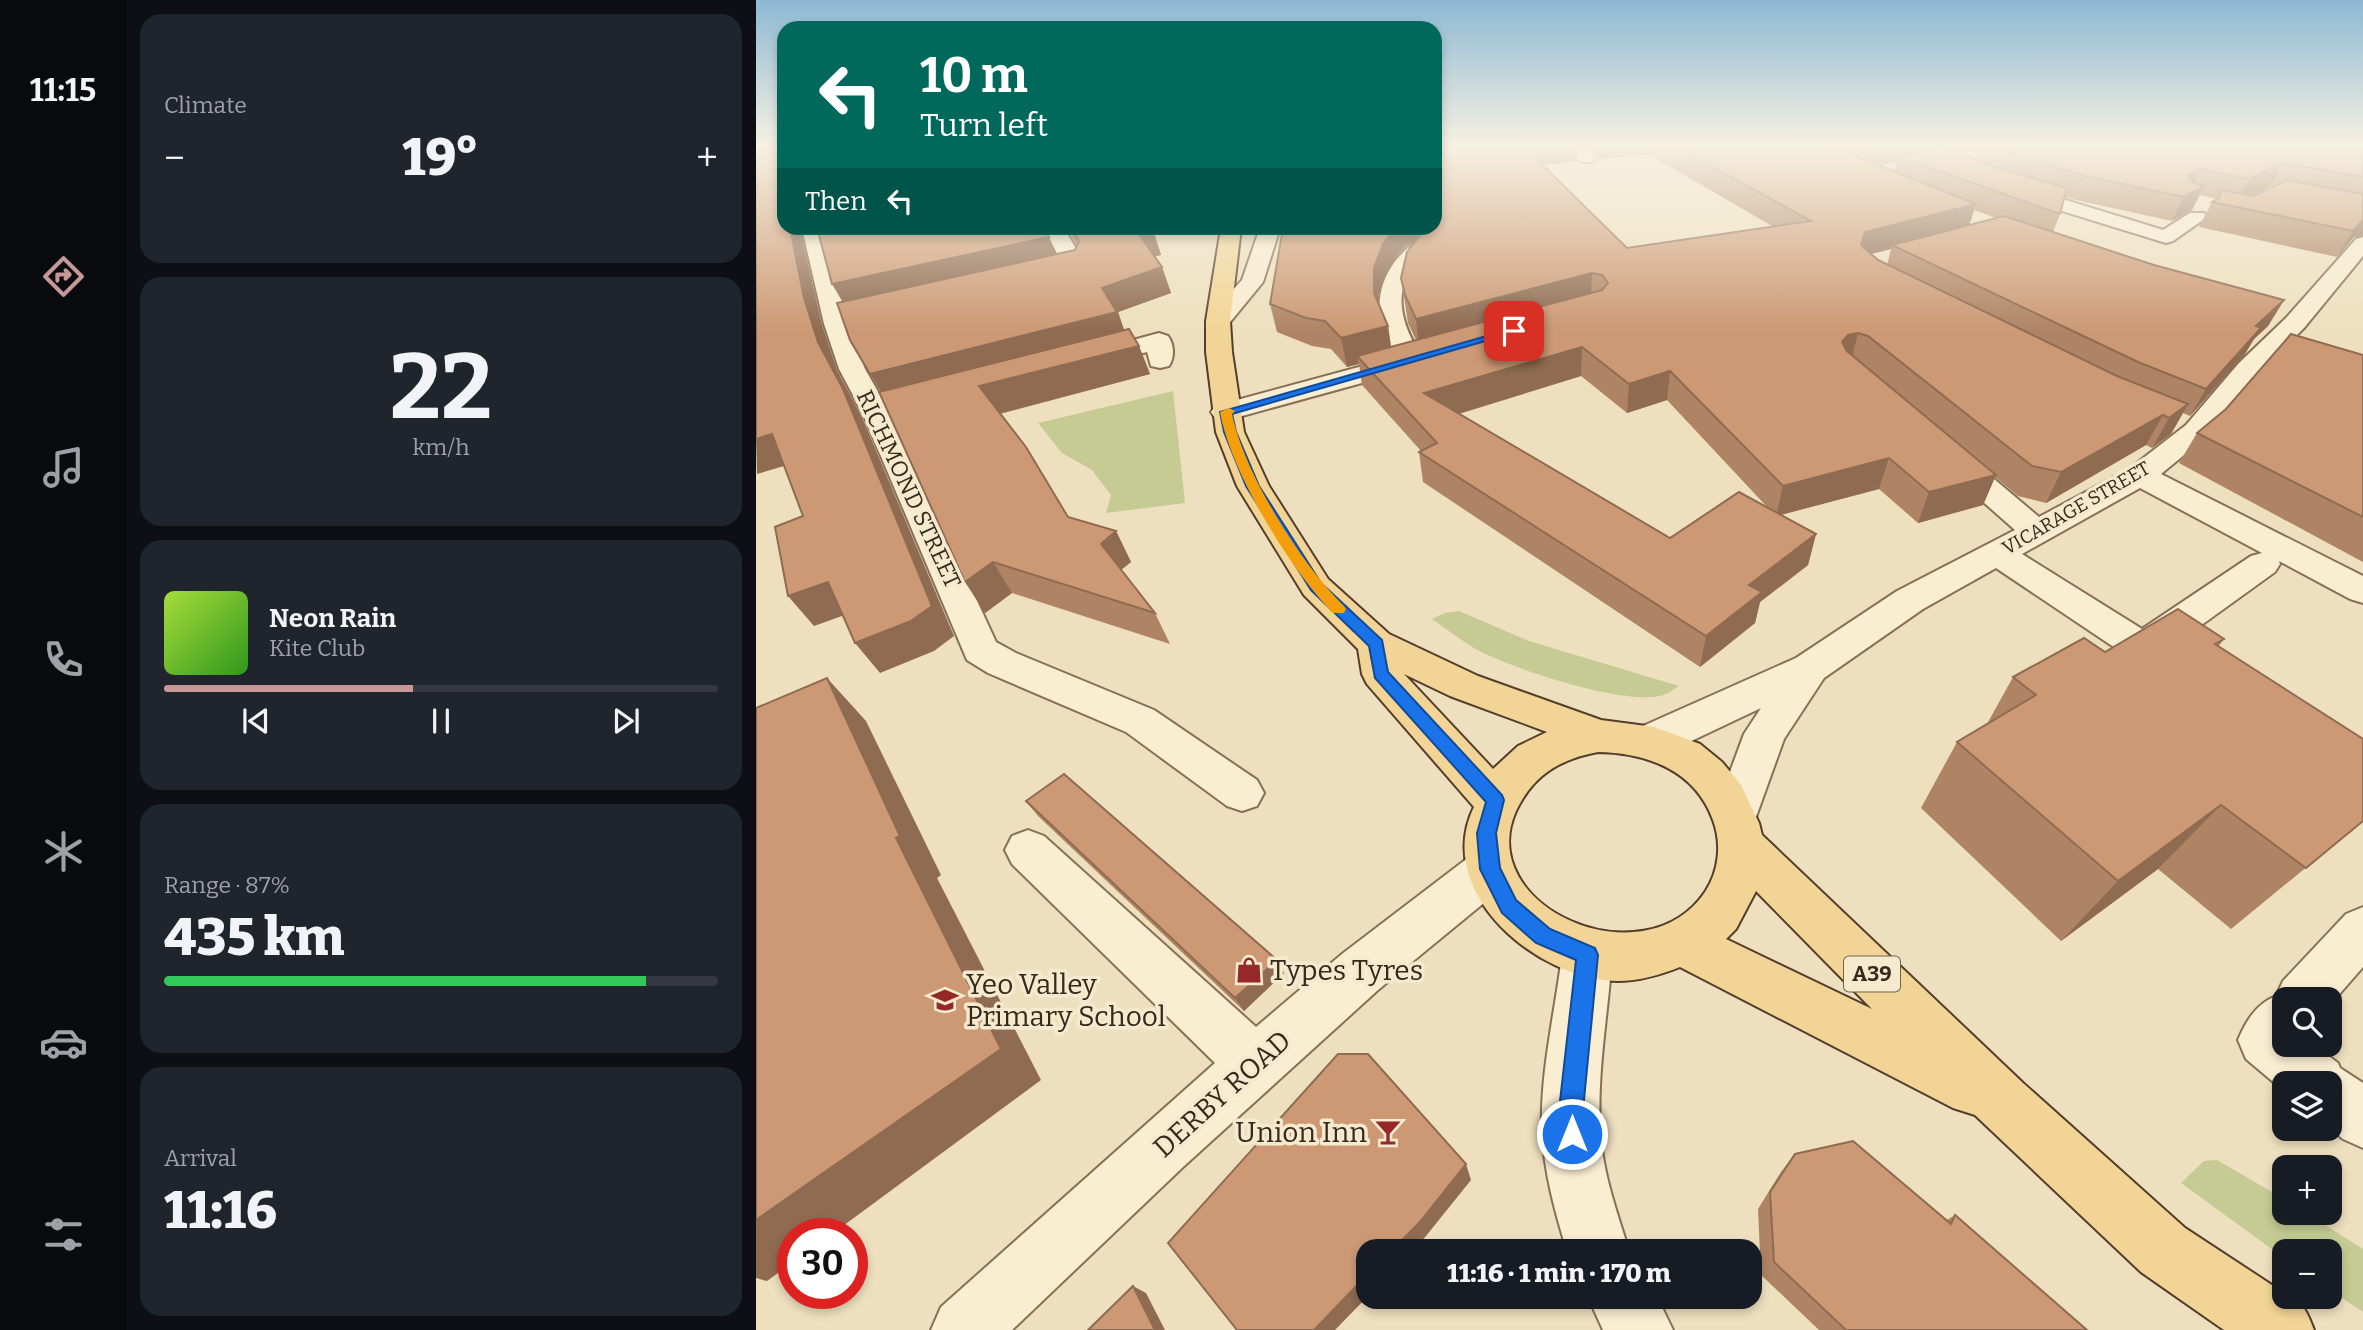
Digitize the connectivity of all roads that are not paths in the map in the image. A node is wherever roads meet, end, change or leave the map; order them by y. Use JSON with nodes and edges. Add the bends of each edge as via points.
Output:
{"nodes":[{"id":1,"x":2069,"y":207,"type":"edge"},
{"id":2,"x":2111,"y":207,"type":"edge"},
{"id":3,"x":2199,"y":209,"type":"edge"},
{"id":4,"x":2095,"y":215,"type":"junction"},
{"id":5,"x":815,"y":235,"type":"edge"},
{"id":6,"x":1058,"y":235,"type":"edge"},
{"id":7,"x":1230,"y":235,"type":"edge"},
{"id":8,"x":1268,"y":235,"type":"edge"},
{"id":9,"x":2363,"y":243,"type":"edge"},
{"id":10,"x":1417,"y":250,"type":"edge"},
{"id":11,"x":2334,"y":275,"type":"junction"},
{"id":12,"x":1023,"y":282,"type":"edge"},
{"id":13,"x":2363,"y":283,"type":"edge"},
{"id":14,"x":1219,"y":321,"type":"junction"},
{"id":15,"x":1156,"y":342,"type":"dead end"},
{"id":16,"x":1437,"y":353,"type":"edge"},
{"id":17,"x":1411,"y":360,"type":"junction"},
{"id":18,"x":1064,"y":366,"type":"edge"},
{"id":19,"x":1226,"y":412,"type":"junction"},
{"id":20,"x":1933,"y":442,"type":"edge"},
{"id":21,"x":2140,"y":476,"type":"junction"},
{"id":22,"x":2036,"y":531,"type":"junction"},
{"id":23,"x":1997,"y":553,"type":"junction"},
{"id":24,"x":2263,"y":564,"type":"dead end"},
{"id":25,"x":2363,"y":592,"type":"edge"},
{"id":26,"x":1376,"y":644,"type":"junction"},
{"id":27,"x":2142,"y":648,"type":"junction"},
{"id":28,"x":1810,"y":668,"type":"junction"},
{"id":29,"x":2200,"y":685,"type":"edge"},
{"id":30,"x":1598,"y":736,"type":"junction"},
{"id":31,"x":1649,"y":741,"type":"junction"},
{"id":32,"x":1242,"y":793,"type":"dead end"},
{"id":33,"x":1495,"y":800,"type":"junction"},
{"id":34,"x":1739,"y":830,"type":"junction"},
{"id":35,"x":1028,"y":850,"type":"dead end"},
{"id":36,"x":1490,"y":869,"type":"junction"},
{"id":37,"x":2363,"y":930,"type":"edge"},
{"id":38,"x":1683,"y":943,"type":"junction"},
{"id":39,"x":1587,"y":955,"type":"junction"},
{"id":40,"x":2312,"y":987,"type":"edge"},
{"id":41,"x":2272,"y":1032,"type":"edge"},
{"id":42,"x":2272,"y":1046,"type":"edge"},
{"id":43,"x":2286,"y":1057,"type":"edge"},
{"id":44,"x":1256,"y":1064,"type":"junction"},
{"id":45,"x":2303,"y":1071,"type":"edge"},
{"id":46,"x":2342,"y":1102,"type":"edge"},
{"id":47,"x":2003,"y":1103,"type":"junction"},
{"id":48,"x":2363,"y":1119,"type":"edge"},
{"id":49,"x":1594,"y":1239,"type":"edge"},
{"id":50,"x":1627,"y":1309,"type":"edge"},
{"id":51,"x":964,"y":1330,"type":"edge"},
{"id":52,"x":1640,"y":1330,"type":"edge"},
{"id":53,"x":2281,"y":1330,"type":"edge"}],
"edges":[{"from":1,"to":4,"type":"street"},
{"from":2,"to":4,"type":"street"},
{"from":3,"to":4,"type":"street","via":[[2166,237]]},
{"from":5,"to":32,"type":"street","name":"RICHMOND STREET","via":[[849,321],[852,369],[889,413],[980,650],[1140,721]]},
{"from":6,"to":12,"type":"street","via":[[1076,268]]},
{"from":7,"to":14,"type":"main road"},
{"from":8,"to":14,"type":"street","via":[[1252,282]]},
{"from":9,"to":11,"type":"street","name":"VICARAGE STREET"},
{"from":10,"to":17,"type":"street","via":[[1395,278],[1389,300],[1399,342]]},
{"from":11,"to":13,"type":"street"},
{"from":11,"to":21,"type":"street","name":"VICARAGE STREET","via":[[2282,320],[2248,369],[2184,426]]},
{"from":14,"to":19,"type":"main road"},
{"from":15,"to":18,"type":"street"},
{"from":16,"to":17,"type":"street"},
{"from":17,"to":19,"type":"street"},
{"from":19,"to":26,"type":"main road","via":[[1253,486],[1316,587]]},
{"from":20,"to":22,"type":"street"},
{"from":21,"to":22,"type":"street","name":"VICARAGE STREET"},
{"from":21,"to":25,"type":"street"},
{"from":22,"to":23,"type":"street","name":"VICARAGE STREET"},
{"from":23,"to":27,"type":"street"},
{"from":23,"to":28,"type":"street","name":"VICARAGE STREET","via":[[1910,600]]},
{"from":24,"to":27,"type":"street"},
{"from":26,"to":30,"type":"main road","via":[[1464,687]]},
{"from":26,"to":33,"type":"main road","via":[[1381,674]]},
{"from":27,"to":29,"type":"street"},
{"from":28,"to":31,"type":"street","name":"VICARAGE STREET"},
{"from":28,"to":34,"type":"street","name":"VICARAGE STREET","via":[[1765,734]]},
{"from":30,"to":31,"type":"main road"},
{"from":30,"to":33,"type":"main road","via":[[1566,742],[1537,756],[1513,775]]},
{"from":31,"to":34,"type":"main road","via":[[1686,757],[1715,783]]},
{"from":33,"to":36,"type":"main road","via":[[1486,833]]},
{"from":34,"to":38,"type":"main road","via":[[1737,883],[1717,917]]},
{"from":34,"to":47,"type":"main road","number":"A39"},
{"from":35,"to":44,"type":"street"},
{"from":36,"to":39,"type":"main road","via":[[1509,906],[1543,936]]},
{"from":36,"to":44,"type":"street","name":"DERBY ROAD","via":[[1360,972]]},
{"from":37,"to":40,"type":"street"},
{"from":38,"to":39,"type":"main road","via":[[1653,953]]},
{"from":38,"to":47,"type":"main road","number":"A39"},
{"from":39,"to":49,"type":"street","via":[[1571,1110],[1574,1158]]},
{"from":41,"to":42,"type":"street","via":[[2265,1040]]},
{"from":43,"to":45,"type":"street"},
{"from":44,"to":51,"type":"street","name":"DERBY ROAD"},
{"from":46,"to":48,"type":"street"},
{"from":47,"to":53,"type":"main road","number":"A39","via":[[2163,1250]]},
{"from":50,"to":52,"type":"street"}]}
